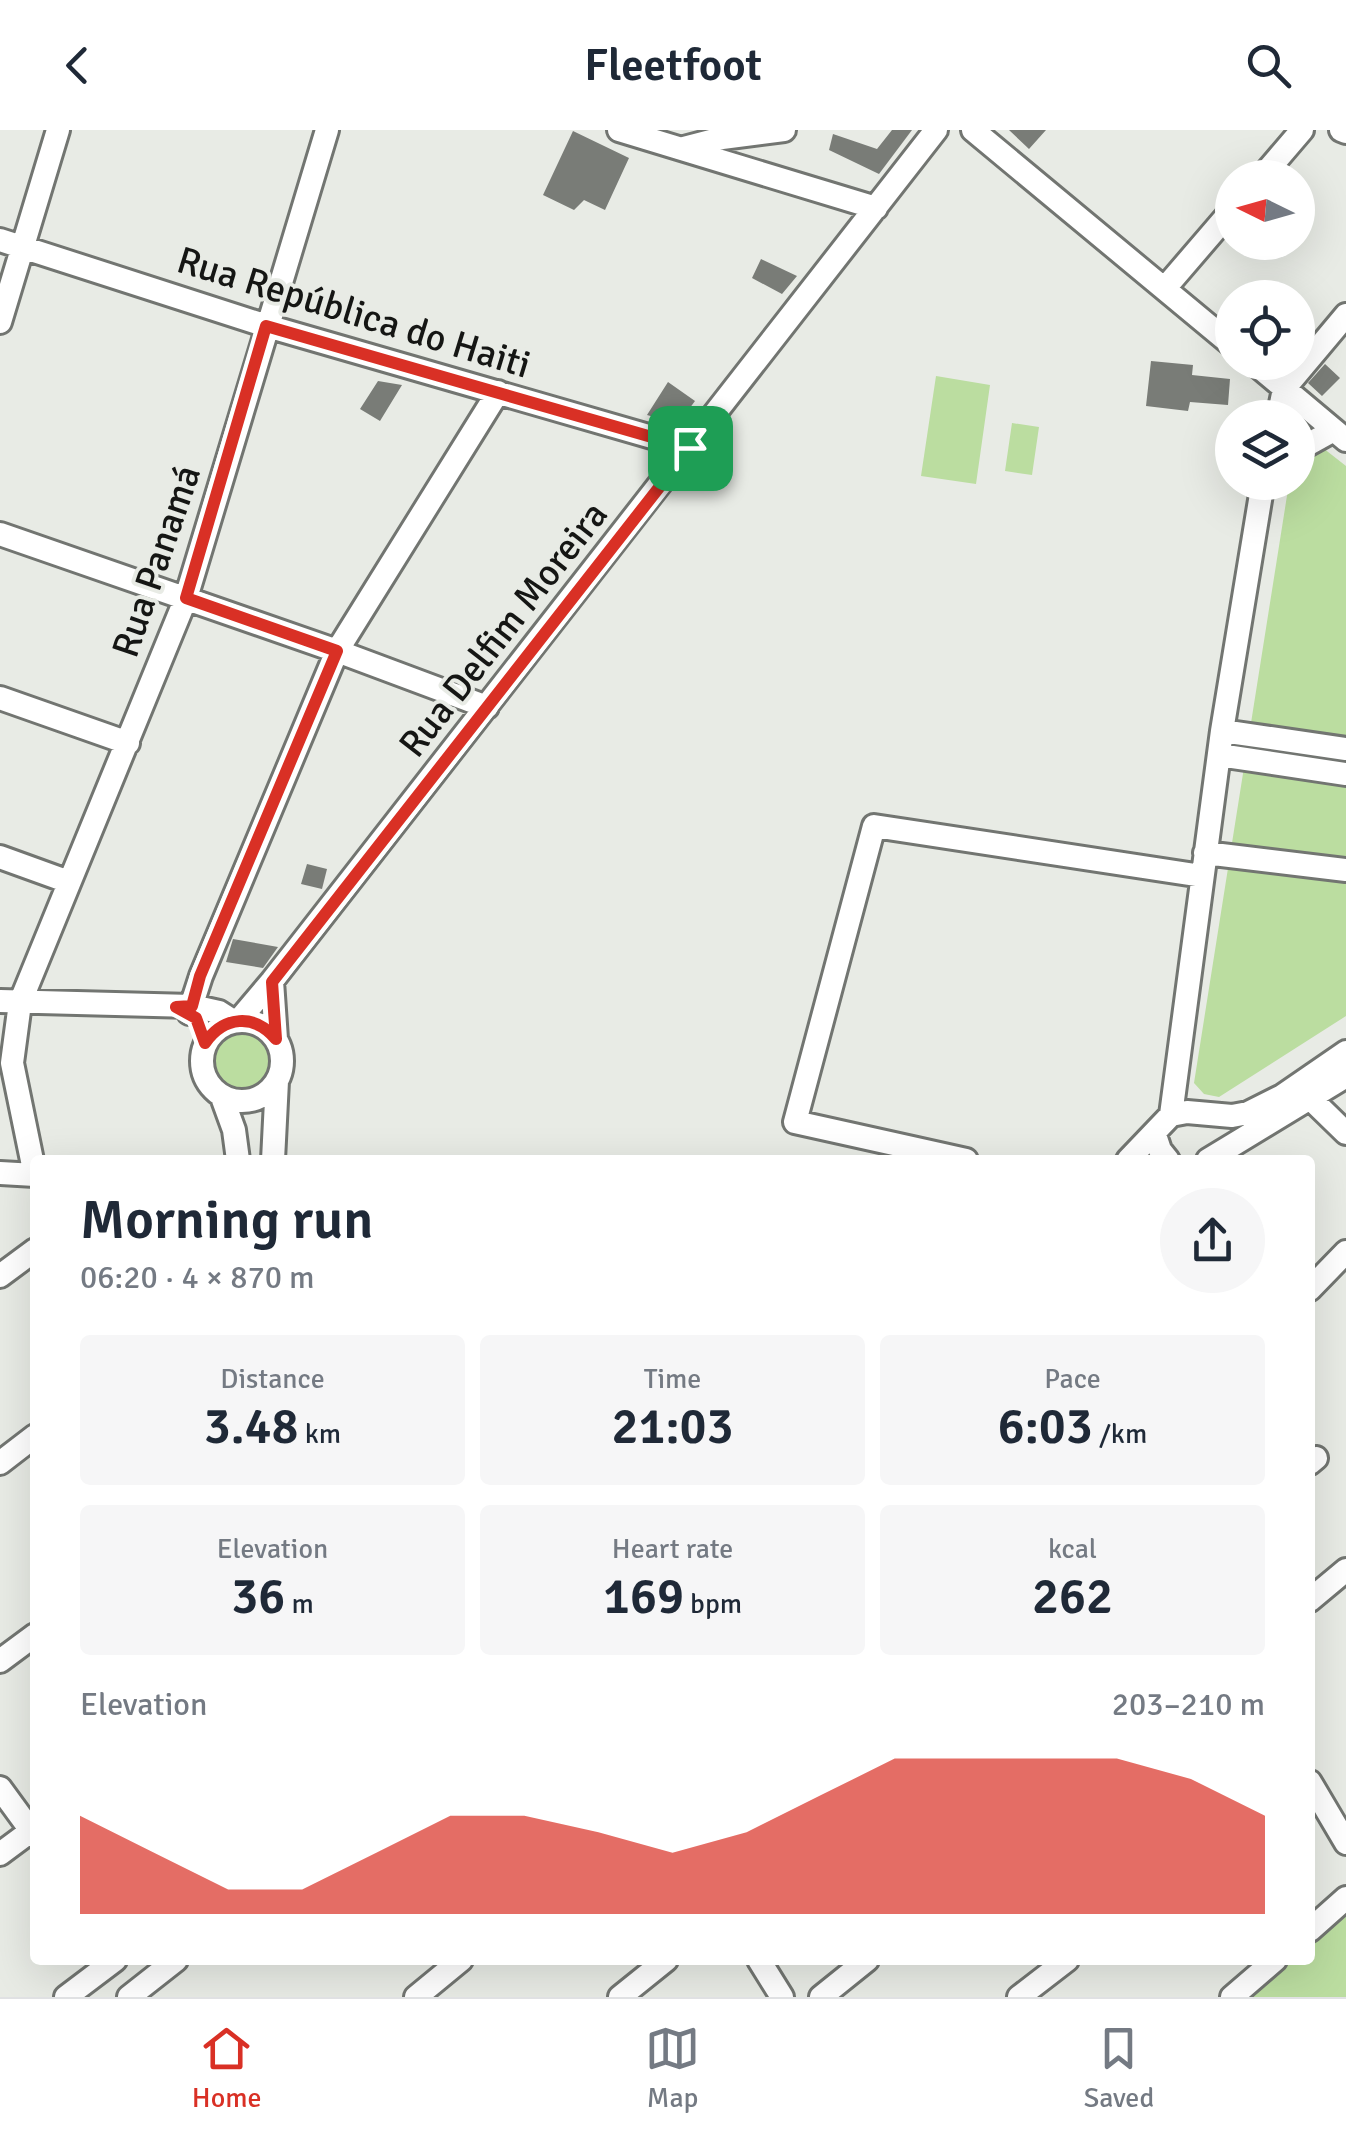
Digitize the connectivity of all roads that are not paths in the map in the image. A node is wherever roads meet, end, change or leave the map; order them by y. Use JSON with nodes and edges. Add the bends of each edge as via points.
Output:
{"nodes":[{"id":1,"x":58,"y":130,"type":"edge"},
{"id":2,"x":328,"y":130,"type":"edge"},
{"id":3,"x":618,"y":130,"type":"edge"},
{"id":4,"x":784,"y":130,"type":"edge"},
{"id":5,"x":936,"y":130,"type":"edge"},
{"id":6,"x":973,"y":130,"type":"edge"},
{"id":7,"x":1302,"y":130,"type":"edge"},
{"id":8,"x":646,"y":134,"type":"edge"},
{"id":9,"x":680,"y":148,"type":"junction"},
{"id":10,"x":1276,"y":160,"type":"edge"},
{"id":11,"x":876,"y":208,"type":"junction"},
{"id":12,"x":1215,"y":230,"type":"edge"},
{"id":13,"x":11,"y":243,"type":"edge"},
{"id":14,"x":1165,"y":288,"type":"junction"},
{"id":15,"x":1346,"y":315,"type":"edge"},
{"id":16,"x":0,"y":322,"type":"edge"},
{"id":17,"x":266,"y":326,"type":"junction"},
{"id":18,"x":1215,"y":331,"type":"edge"},
{"id":19,"x":1274,"y":380,"type":"edge"},
{"id":20,"x":1284,"y":389,"type":"junction"},
{"id":21,"x":498,"y":392,"type":"junction"},
{"id":22,"x":1282,"y":400,"type":"edge"},
{"id":23,"x":1340,"y":434,"type":"edge"},
{"id":24,"x":1315,"y":444,"type":"edge"},
{"id":25,"x":690,"y":448,"type":"junction"},
{"id":26,"x":1260,"y":500,"type":"edge"},
{"id":27,"x":0,"y":534,"type":"edge"},
{"id":28,"x":186,"y":598,"type":"junction"},
{"id":29,"x":337,"y":651,"type":"junction"},
{"id":30,"x":0,"y":698,"type":"edge"},
{"id":31,"x":486,"y":708,"type":"junction"},
{"id":32,"x":128,"y":743,"type":"junction"},
{"id":33,"x":1220,"y":743,"type":"junction"},
{"id":34,"x":1346,"y":750,"type":"edge"},
{"id":35,"x":1346,"y":774,"type":"edge"},
{"id":36,"x":0,"y":857,"type":"edge"},
{"id":37,"x":1204,"y":864,"type":"junction"},
{"id":38,"x":1346,"y":870,"type":"edge"},
{"id":39,"x":69,"y":882,"type":"junction"},
{"id":40,"x":272,"y":982,"type":"junction"},
{"id":41,"x":10,"y":1002,"type":"edge"},
{"id":42,"x":186,"y":1009,"type":"junction"},
{"id":43,"x":236,"y":1020,"type":"junction"},
{"id":44,"x":276,"y":1039,"type":"junction"},
{"id":45,"x":205,"y":1043,"type":"junction"},
{"id":46,"x":1346,"y":1052,"type":"edge"},
{"id":47,"x":1346,"y":1076,"type":"edge"},
{"id":48,"x":277,"y":1081,"type":"junction"},
{"id":49,"x":222,"y":1097,"type":"junction"},
{"id":50,"x":1310,"y":1098,"type":"junction"},
{"id":51,"x":1196,"y":1113,"type":"junction"},
{"id":52,"x":1171,"y":1114,"type":"junction"},
{"id":53,"x":1346,"y":1133,"type":"edge"},
{"id":54,"x":1155,"y":1135,"type":"junction"},
{"id":55,"x":31,"y":1155,"type":"edge"},
{"id":56,"x":237,"y":1155,"type":"edge"},
{"id":57,"x":274,"y":1155,"type":"edge"},
{"id":58,"x":944,"y":1155,"type":"edge"},
{"id":59,"x":1133,"y":1155,"type":"edge"},
{"id":60,"x":1164,"y":1155,"type":"edge"},
{"id":61,"x":1208,"y":1155,"type":"edge"},
{"id":62,"x":1216,"y":1155,"type":"edge"},
{"id":63,"x":0,"y":1174,"type":"edge"},
{"id":64,"x":30,"y":1175,"type":"edge"},
{"id":65,"x":1346,"y":1252,"type":"edge"},
{"id":66,"x":30,"y":1254,"type":"edge"},
{"id":67,"x":0,"y":1276,"type":"edge"},
{"id":68,"x":1315,"y":1284,"type":"edge"},
{"id":69,"x":30,"y":1440,"type":"edge"},
{"id":70,"x":0,"y":1463,"type":"edge"},
{"id":71,"x":1346,"y":1570,"type":"edge"},
{"id":72,"x":1315,"y":1596,"type":"edge"},
{"id":73,"x":30,"y":1639,"type":"edge"},
{"id":74,"x":0,"y":1661,"type":"edge"},
{"id":75,"x":0,"y":1788,"type":"edge"},
{"id":76,"x":1315,"y":1790,"type":"edge"},
{"id":77,"x":30,"y":1827,"type":"edge"},
{"id":78,"x":30,"y":1835,"type":"edge"},
{"id":79,"x":1346,"y":1843,"type":"edge"},
{"id":80,"x":0,"y":1854,"type":"edge"},
{"id":81,"x":1346,"y":1898,"type":"edge"},
{"id":82,"x":1315,"y":1926,"type":"edge"},
{"id":83,"x":108,"y":1965,"type":"edge"},
{"id":84,"x":130,"y":1965,"type":"edge"},
{"id":85,"x":171,"y":1965,"type":"edge"},
{"id":86,"x":455,"y":1965,"type":"edge"},
{"id":87,"x":660,"y":1965,"type":"edge"},
{"id":88,"x":762,"y":1965,"type":"edge"},
{"id":89,"x":861,"y":1965,"type":"edge"},
{"id":90,"x":1061,"y":1965,"type":"edge"},
{"id":91,"x":1269,"y":1965,"type":"edge"},
{"id":92,"x":143,"y":1993,"type":"edge"},
{"id":93,"x":66,"y":1997,"type":"edge"},
{"id":94,"x":416,"y":1997,"type":"edge"},
{"id":95,"x":620,"y":1997,"type":"edge"},
{"id":96,"x":782,"y":1997,"type":"edge"},
{"id":97,"x":821,"y":1997,"type":"edge"},
{"id":98,"x":1019,"y":1997,"type":"edge"},
{"id":99,"x":1232,"y":1997,"type":"edge"}],
"edges":[{"from":1,"to":13,"type":"street"},
{"from":2,"to":17,"type":"street","name":"Rua Panamá"},
{"from":3,"to":8,"type":"street"},
{"from":4,"to":9,"type":"street"},
{"from":5,"to":11,"type":"street","name":"Rua Delfim Moreira"},
{"from":6,"to":14,"type":"street"},
{"from":7,"to":10,"type":"street"},
{"from":8,"to":9,"type":"street"},
{"from":9,"to":11,"type":"street"},
{"from":11,"to":25,"type":"street","name":"Rua Delfim Moreira"},
{"from":12,"to":14,"type":"street"},
{"from":13,"to":16,"type":"street"},
{"from":13,"to":17,"type":"street","name":"Rua República do Haiti"},
{"from":14,"to":18,"type":"street"},
{"from":15,"to":20,"type":"street"},
{"from":17,"to":21,"type":"street","name":"Rua República do Haiti"},
{"from":17,"to":28,"type":"street","name":"Rua Panamá"},
{"from":19,"to":20,"type":"street"},
{"from":20,"to":22,"type":"street"},
{"from":20,"to":23,"type":"street"},
{"from":21,"to":25,"type":"street","name":"Rua República do Haiti"},
{"from":21,"to":29,"type":"street"},
{"from":23,"to":24,"type":"street"},
{"from":25,"to":31,"type":"street","name":"Rua Delfim Moreira"},
{"from":26,"to":33,"type":"street"},
{"from":27,"to":28,"type":"street"},
{"from":28,"to":29,"type":"street"},
{"from":28,"to":32,"type":"street","name":"Rua Panamá"},
{"from":29,"to":31,"type":"street"},
{"from":29,"to":42,"type":"street"},
{"from":30,"to":32,"type":"street"},
{"from":31,"to":40,"type":"street","name":"Rua Delfim Moreira"},
{"from":32,"to":39,"type":"street","name":"Rua Panamá"},
{"from":33,"to":34,"type":"street"},
{"from":33,"to":35,"type":"street"},
{"from":33,"to":37,"type":"street"},
{"from":36,"to":39,"type":"street"},
{"from":37,"to":38,"type":"street"},
{"from":37,"to":52,"type":"street"},
{"from":37,"to":58,"type":"street","via":[[874,826],[795,1122]]},
{"from":39,"to":41,"type":"street","name":"Rua Panamá"},
{"from":40,"to":43,"type":"street","name":"Rua Delfim Moreira"},
{"from":40,"to":44,"type":"street"},
{"from":41,"to":42,"type":"street"},
{"from":41,"to":55,"type":"street","name":"Rua Panamá","via":[[12,1063]]},
{"from":42,"to":43,"type":"street"},
{"from":42,"to":45,"type":"street"},
{"from":43,"to":44,"type":"street","via":[[260,1024]]},
{"from":43,"to":45,"type":"street"},
{"from":44,"to":48,"type":"street","via":[[282,1060]]},
{"from":45,"to":49,"type":"street","via":[[202,1067]]},
{"from":46,"to":51,"type":"street","via":[[1248,1113]]},
{"from":47,"to":50,"type":"street"},
{"from":48,"to":49,"type":"street","via":[[247,1101]]},
{"from":48,"to":57,"type":"street"},
{"from":49,"to":56,"type":"street"},
{"from":50,"to":53,"type":"street"},
{"from":50,"to":62,"type":"street"},
{"from":51,"to":52,"type":"street"},
{"from":51,"to":61,"type":"street","via":[[1210,1136]]},
{"from":52,"to":54,"type":"street"},
{"from":54,"to":59,"type":"street"},
{"from":54,"to":60,"type":"street"},
{"from":63,"to":64,"type":"street"},
{"from":65,"to":68,"type":"street"},
{"from":66,"to":67,"type":"street"},
{"from":69,"to":70,"type":"street"},
{"from":71,"to":72,"type":"street"},
{"from":73,"to":74,"type":"street"},
{"from":75,"to":77,"type":"street"},
{"from":76,"to":79,"type":"street"},
{"from":78,"to":80,"type":"street"},
{"from":81,"to":82,"type":"street"},
{"from":83,"to":93,"type":"street"},
{"from":84,"to":92,"type":"street"},
{"from":85,"to":92,"type":"street"},
{"from":86,"to":94,"type":"street"},
{"from":87,"to":95,"type":"street"},
{"from":88,"to":96,"type":"street"},
{"from":89,"to":97,"type":"street"},
{"from":90,"to":98,"type":"street"},
{"from":91,"to":99,"type":"street"}]}
